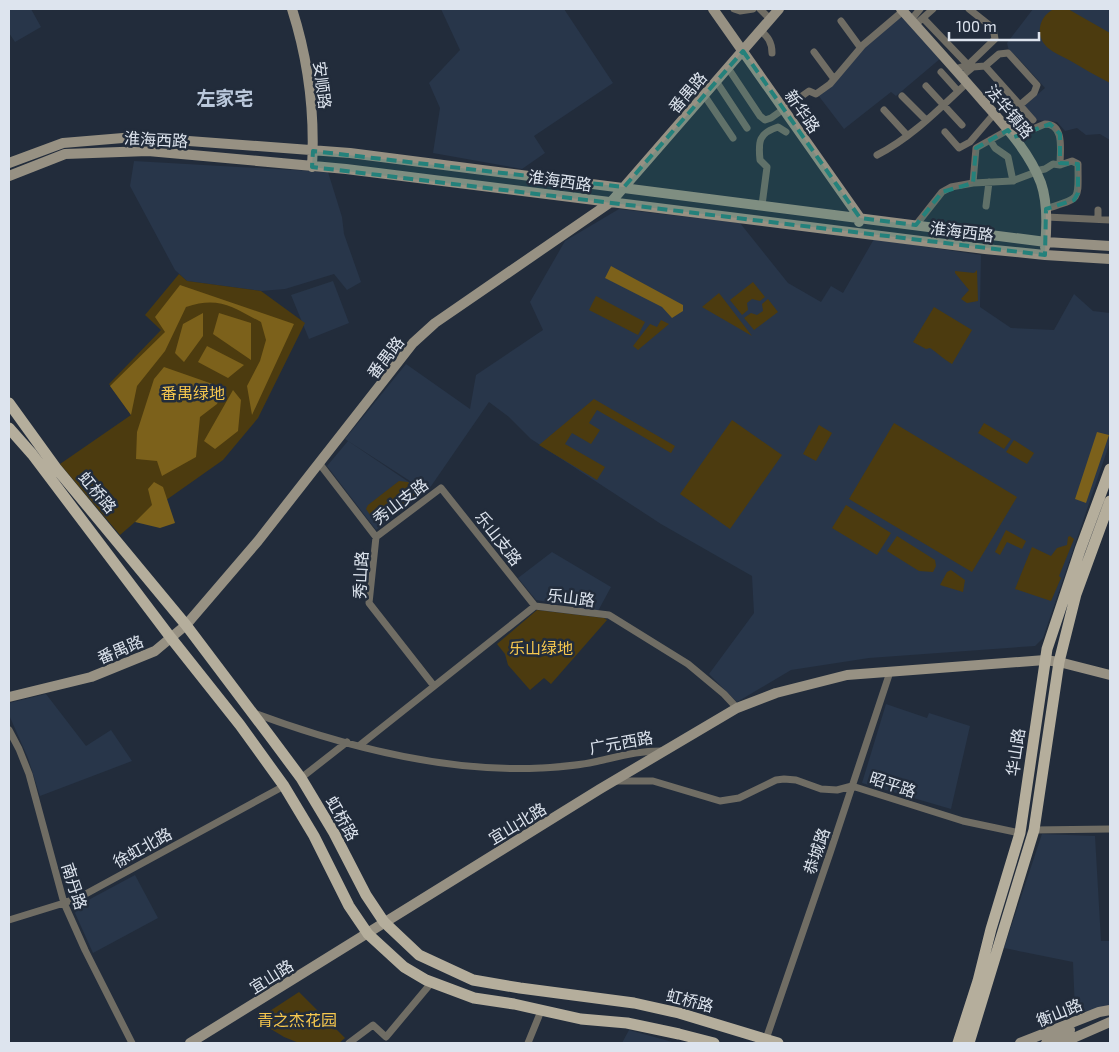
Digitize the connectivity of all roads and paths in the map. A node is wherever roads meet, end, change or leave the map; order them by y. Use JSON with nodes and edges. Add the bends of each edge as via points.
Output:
{"nodes":[{"id":1,"x":292,"y":9,"type":"edge"},
{"id":2,"x":713,"y":9,"type":"edge"},
{"id":3,"x":734,"y":9,"type":"edge"},
{"id":4,"x":753,"y":9,"type":"edge"},
{"id":5,"x":760,"y":9,"type":"edge"},
{"id":6,"x":779,"y":9,"type":"edge"},
{"id":7,"x":920,"y":9,"type":"edge"},
{"id":8,"x":933,"y":9,"type":"edge"},
{"id":9,"x":969,"y":9,"type":"edge"},
{"id":10,"x":902,"y":10,"type":"edge"},
{"id":11,"x":770,"y":20,"type":"junction"},
{"id":12,"x":841,"y":21,"type":"dead end"},
{"id":13,"x":916,"y":21,"type":"junction"},
{"id":14,"x":760,"y":30,"type":"junction"},
{"id":15,"x":940,"y":44,"type":"junction"},
{"id":16,"x":860,"y":47,"type":"junction"},
{"id":17,"x":743,"y":51,"type":"junction"},
{"id":18,"x":814,"y":52,"type":"dead end"},
{"id":19,"x":772,"y":53,"type":"dead end"},
{"id":20,"x":968,"y":65,"type":"junction"},
{"id":21,"x":985,"y":66,"type":"junction"},
{"id":22,"x":728,"y":68,"type":"junction"},
{"id":23,"x":941,"y":72,"type":"dead end"},
{"id":24,"x":961,"y":76,"type":"junction"},
{"id":25,"x":834,"y":79,"type":"junction"},
{"id":26,"x":716,"y":81,"type":"junction"},
{"id":27,"x":926,"y":86,"type":"dead end"},
{"id":28,"x":958,"y":91,"type":"junction"},
{"id":29,"x":704,"y":95,"type":"junction"},
{"id":30,"x":902,"y":96,"type":"dead end"},
{"id":31,"x":944,"y":105,"type":"junction"},
{"id":32,"x":1020,"y":105,"type":"junction"},
{"id":33,"x":784,"y":109,"type":"junction"},
{"id":34,"x":884,"y":110,"type":"dead end"},
{"id":35,"x":994,"y":114,"type":"junction"},
{"id":36,"x":926,"y":120,"type":"junction"},
{"id":37,"x":1033,"y":120,"type":"dead end"},
{"id":38,"x":962,"y":125,"type":"dead end"},
{"id":39,"x":748,"y":128,"type":"dead end"},
{"id":40,"x":788,"y":131,"type":"junction"},
{"id":41,"x":945,"y":132,"type":"dead end"},
{"id":42,"x":1011,"y":134,"type":"junction"},
{"id":43,"x":907,"y":135,"type":"junction"},
{"id":44,"x":733,"y":138,"type":"dead end"},
{"id":45,"x":990,"y":140,"type":"junction"},
{"id":46,"x":313,"y":151,"type":"junction"},
{"id":47,"x":877,"y":155,"type":"dead end"},
{"id":48,"x":10,"y":161,"type":"edge"},
{"id":49,"x":1060,"y":165,"type":"junction"},
{"id":50,"x":312,"y":167,"type":"junction"},
{"id":51,"x":1036,"y":171,"type":"junction"},
{"id":52,"x":9,"y":176,"type":"edge"},
{"id":53,"x":1013,"y":181,"type":"junction"},
{"id":54,"x":989,"y":182,"type":"junction"},
{"id":55,"x":973,"y":183,"type":"junction"},
{"id":56,"x":624,"y":187,"type":"junction"},
{"id":57,"x":611,"y":202,"type":"junction"},
{"id":58,"x":762,"y":205,"type":"junction"},
{"id":59,"x":986,"y":206,"type":"dead end"},
{"id":60,"x":1098,"y":210,"type":"dead end"},
{"id":61,"x":1046,"y":213,"type":"junction"},
{"id":62,"x":860,"y":218,"type":"junction"},
{"id":63,"x":1098,"y":219,"type":"junction"},
{"id":64,"x":1110,"y":220,"type":"edge"},
{"id":65,"x":916,"y":225,"type":"junction"},
{"id":66,"x":858,"y":233,"type":"junction"},
{"id":67,"x":1046,"y":242,"type":"junction"},
{"id":68,"x":1110,"y":246,"type":"edge"},
{"id":69,"x":1045,"y":255,"type":"junction"},
{"id":70,"x":1110,"y":259,"type":"edge"},
{"id":71,"x":9,"y":403,"type":"edge"},
{"id":72,"x":9,"y":428,"type":"edge"},
{"id":73,"x":319,"y":463,"type":"junction"},
{"id":74,"x":1110,"y":469,"type":"edge"},
{"id":75,"x":441,"y":488,"type":"joint"},
{"id":76,"x":1110,"y":501,"type":"edge"},
{"id":77,"x":1102,"y":518,"type":"edge"},
{"id":78,"x":376,"y":536,"type":"junction"},
{"id":79,"x":535,"y":606,"type":"junction"},
{"id":80,"x":186,"y":626,"type":"junction"},
{"id":81,"x":172,"y":638,"type":"junction"},
{"id":82,"x":1044,"y":660,"type":"junction"},
{"id":83,"x":1058,"y":662,"type":"junction"},
{"id":84,"x":890,"y":672,"type":"junction"},
{"id":85,"x":1110,"y":675,"type":"edge"},
{"id":86,"x":434,"y":686,"type":"junction"},
{"id":87,"x":9,"y":697,"type":"edge"},
{"id":88,"x":736,"y":708,"type":"junction"},
{"id":89,"x":252,"y":712,"type":"junction"},
{"id":90,"x":9,"y":730,"type":"edge"},
{"id":91,"x":347,"y":742,"type":"junction"},
{"id":92,"x":360,"y":745,"type":"junction"},
{"id":93,"x":666,"y":751,"type":"junction"},
{"id":94,"x":301,"y":778,"type":"junction"},
{"id":95,"x":614,"y":781,"type":"junction"},
{"id":96,"x":284,"y":786,"type":"junction"},
{"id":97,"x":852,"y":786,"type":"junction"},
{"id":98,"x":1034,"y":830,"type":"junction"},
{"id":99,"x":1110,"y":830,"type":"edge"},
{"id":100,"x":1020,"y":833,"type":"junction"},
{"id":101,"x":64,"y":903,"type":"junction"},
{"id":102,"x":9,"y":920,"type":"edge"},
{"id":103,"x":384,"y":922,"type":"junction"},
{"id":104,"x":368,"y":934,"type":"junction"},
{"id":105,"x":432,"y":982,"type":"junction"},
{"id":106,"x":541,"y":1011,"type":"junction"},
{"id":107,"x":1110,"y":1012,"type":"edge"},
{"id":108,"x":1110,"y":1022,"type":"edge"},
{"id":109,"x":766,"y":1039,"type":"junction"},
{"id":110,"x":132,"y":1043,"type":"edge"},
{"id":111,"x":190,"y":1043,"type":"edge"},
{"id":112,"x":350,"y":1043,"type":"edge"},
{"id":113,"x":528,"y":1043,"type":"edge"},
{"id":114,"x":714,"y":1043,"type":"edge"},
{"id":115,"x":778,"y":1043,"type":"edge"},
{"id":116,"x":958,"y":1043,"type":"edge"},
{"id":117,"x":970,"y":1043,"type":"edge"},
{"id":118,"x":1020,"y":1043,"type":"edge"},
{"id":119,"x":1046,"y":1043,"type":"edge"},
{"id":120,"x":1062,"y":1043,"type":"edge"}],
"edges":[{"from":1,"to":46,"type":"main road","name":"安顺路","via":[[302,41],[307,74]]},
{"from":2,"to":17,"type":"main road","name":"新华路"},
{"from":3,"to":4,"type":"street"},
{"from":5,"to":11,"type":"street"},
{"from":6,"to":11,"type":"main road","name":"番禺路"},
{"from":7,"to":13,"type":"street"},
{"from":8,"to":13,"type":"street"},
{"from":9,"to":20,"type":"street","via":[[993,28],[995,39]]},
{"from":10,"to":13,"type":"main road","name":"法华镇路"},
{"from":10,"to":16,"type":"street"},
{"from":11,"to":14,"type":"main road","name":"番禺路"},
{"from":12,"to":16,"type":"street"},
{"from":13,"to":15,"type":"main road","name":"法华镇路"},
{"from":14,"to":17,"type":"main road","name":"番禺路"},
{"from":14,"to":19,"type":"street","via":[[768,37]]},
{"from":15,"to":20,"type":"street"},
{"from":15,"to":24,"type":"main road","name":"法华镇路"},
{"from":16,"to":25,"type":"street"},
{"from":17,"to":22,"type":"main road","name":"番禺路"},
{"from":17,"to":33,"type":"main road","name":"新华路"},
{"from":18,"to":25,"type":"street"},
{"from":20,"to":24,"type":"street"},
{"from":21,"to":24,"type":"street","via":[[973,67]]},
{"from":21,"to":32,"type":"street"},
{"from":21,"to":32,"type":"street","via":[[1000,54],[1008,53],[1037,85],[1034,93]]},
{"from":22,"to":26,"type":"main road","name":"番禺路"},
{"from":22,"to":33,"type":"street","via":[[765,120]]},
{"from":23,"to":28,"type":"street"},
{"from":24,"to":28,"type":"street"},
{"from":24,"to":35,"type":"main road","name":"法华镇路"},
{"from":25,"to":33,"type":"street","via":[[816,94],[809,91]]},
{"from":26,"to":29,"type":"main road","name":"番禺路"},
{"from":26,"to":39,"type":"street"},
{"from":27,"to":31,"type":"street"},
{"from":28,"to":31,"type":"street"},
{"from":29,"to":44,"type":"street"},
{"from":29,"to":56,"type":"main road","name":"番禺路"},
{"from":30,"to":36,"type":"street"},
{"from":31,"to":36,"type":"street"},
{"from":31,"to":38,"type":"street"},
{"from":32,"to":37,"type":"street"},
{"from":33,"to":40,"type":"main road","name":"新华路"},
{"from":34,"to":43,"type":"street"},
{"from":35,"to":41,"type":"street","via":[[970,142],[959,148]]},
{"from":35,"to":42,"type":"main road","name":"法华镇路"},
{"from":36,"to":43,"type":"street"},
{"from":40,"to":58,"type":"street","via":[[778,127],[767,131],[758,143],[760,160],[767,167]]},
{"from":40,"to":62,"type":"main road","name":"新华路"},
{"from":42,"to":45,"type":"street"},
{"from":42,"to":49,"type":"street","via":[[1045,124],[1058,128]]},
{"from":42,"to":51,"type":"main road","name":"法华镇路"},
{"from":43,"to":47,"type":"street"},
{"from":45,"to":53,"type":"street","via":[[1008,157]]},
{"from":45,"to":55,"type":"street","via":[[976,148]]},
{"from":46,"to":48,"type":"main road","name":"淮海西路","via":[[135,137],[63,143]]},
{"from":46,"to":50,"type":"main road","name":"安顺路"},
{"from":46,"to":56,"type":"main road","name":"淮海西路"},
{"from":49,"to":51,"type":"street","via":[[1053,164]]},
{"from":49,"to":61,"type":"street","via":[[1072,161],[1078,164],[1078,193],[1074,200]]},
{"from":50,"to":52,"type":"main road","name":"淮海西路","via":[[148,151],[65,154]]},
{"from":50,"to":57,"type":"main road","name":"淮海西路"},
{"from":51,"to":53,"type":"street"},
{"from":51,"to":61,"type":"main road","name":"法华镇路"},
{"from":53,"to":54,"type":"street"},
{"from":54,"to":55,"type":"street"},
{"from":54,"to":59,"type":"street"},
{"from":55,"to":65,"type":"street","via":[[942,192]]},
{"from":56,"to":57,"type":"main road","name":"番禺路"},
{"from":56,"to":58,"type":"main road","name":"淮海西路"},
{"from":57,"to":66,"type":"main road","name":"淮海西路"},
{"from":57,"to":73,"type":"main road","name":"番禺路","via":[[435,323],[413,343]]},
{"from":58,"to":62,"type":"main road","name":"淮海西路"},
{"from":60,"to":63,"type":"street"},
{"from":61,"to":63,"type":"street"},
{"from":61,"to":67,"type":"main road","name":"法华镇路"},
{"from":62,"to":65,"type":"main road","name":"淮海西路"},
{"from":62,"to":66,"type":"main road"},
{"from":63,"to":64,"type":"street"},
{"from":65,"to":67,"type":"main road","name":"淮海西路"},
{"from":66,"to":69,"type":"main road","name":"淮海西路"},
{"from":67,"to":68,"type":"main road","name":"淮海西路"},
{"from":67,"to":69,"type":"main road","name":"法华镇路"},
{"from":69,"to":70,"type":"main road","name":"淮海西路"},
{"from":71,"to":80,"type":"main road","name":"虹桥路","via":[[56,468]]},
{"from":72,"to":81,"type":"main road","name":"虹桥路"},
{"from":73,"to":78,"type":"street","name":"秀山路"},
{"from":73,"to":80,"type":"main road","name":"番禺路"},
{"from":74,"to":77,"type":"main road","name":"华山路"},
{"from":75,"to":78,"type":"street","name":"秀山支路"},
{"from":75,"to":79,"type":"street","name":"乐山支路"},
{"from":76,"to":77,"type":"main road","name":"华山路"},
{"from":77,"to":82,"type":"main road","name":"华山路","via":[[1062,604]]},
{"from":77,"to":83,"type":"main road","name":"华山路","via":[[1076,594]]},
{"from":78,"to":86,"type":"street","name":"秀山路","via":[[369,603]]},
{"from":79,"to":86,"type":"street","name":"乐山路"},
{"from":79,"to":88,"type":"street","name":"乐山路","via":[[609,615],[688,664]]},
{"from":80,"to":81,"type":"main road","name":"番禺路"},
{"from":80,"to":89,"type":"main road","name":"虹桥路"},
{"from":81,"to":87,"type":"main road","name":"番禺路","via":[[155,651],[91,677]]},
{"from":81,"to":96,"type":"main road","name":"虹桥路"},
{"from":82,"to":83,"type":"main road","name":"广元西路"},
{"from":82,"to":84,"type":"main road","name":"广元西路"},
{"from":82,"to":100,"type":"main road","name":"华山路"},
{"from":83,"to":85,"type":"main road","name":"广元西路"},
{"from":83,"to":98,"type":"main road","name":"华山路"},
{"from":84,"to":88,"type":"main road","name":"广元西路","via":[[847,675],[806,684]]},
{"from":84,"to":97,"type":"street","name":"恭城路"},
{"from":86,"to":92,"type":"street","name":"乐山路"},
{"from":88,"to":93,"type":"main road","name":"广元西路"},
{"from":89,"to":91,"type":"street","name":"广元西路","via":[[291,727]]},
{"from":89,"to":94,"type":"main road","name":"虹桥路"},
{"from":90,"to":101,"type":"street","name":"南丹路","via":[[29,774]]},
{"from":91,"to":92,"type":"street","name":"广元西路"},
{"from":91,"to":94,"type":"street"},
{"from":92,"to":93,"type":"street","name":"广元西路","via":[[436,762],[509,768],[566,767],[647,750]]},
{"from":93,"to":95,"type":"main road","name":"宜山北路"},
{"from":94,"to":103,"type":"main road","name":"虹桥路","via":[[366,896]]},
{"from":95,"to":97,"type":"street","name":"昭平路","via":[[653,781],[720,801],[738,798],[784,779],[821,789],[837,790]]},
{"from":95,"to":103,"type":"main road","name":"宜山北路"},
{"from":96,"to":101,"type":"street","name":"徐虹北路"},
{"from":96,"to":104,"type":"main road","name":"虹桥路","via":[[314,836],[349,906]]},
{"from":97,"to":100,"type":"street","name":"昭平路","via":[[963,821]]},
{"from":97,"to":109,"type":"street","name":"恭城路"},
{"from":98,"to":99,"type":"street"},
{"from":98,"to":117,"type":"main road","name":"华山路"},
{"from":100,"to":116,"type":"main road","name":"华山路"},
{"from":101,"to":102,"type":"street","name":"徐虹北路"},
{"from":101,"to":110,"type":"street","name":"南丹路"},
{"from":103,"to":104,"type":"main road","name":"宜山北路"},
{"from":103,"to":109,"type":"main road","name":"虹桥路","via":[[419,955],[473,980],[634,1003]]},
{"from":104,"to":105,"type":"main road","name":"虹桥路","via":[[404,967]]},
{"from":104,"to":111,"type":"main road","name":"宜山路"},
{"from":105,"to":106,"type":"main road","name":"虹桥路","via":[[474,998]]},
{"from":105,"to":112,"type":"street","via":[[386,1037],[373,1024]]},
{"from":106,"to":113,"type":"street"},
{"from":106,"to":114,"type":"main road","name":"虹桥路","via":[[627,1024]]},
{"from":107,"to":118,"type":"main road","name":"衡山路","via":[[1099,1012]]},
{"from":107,"to":119,"type":"main road","name":"衡山路"},
{"from":108,"to":120,"type":"main road","name":"衡山路"},
{"from":109,"to":115,"type":"main road","name":"虹桥路"}]}
